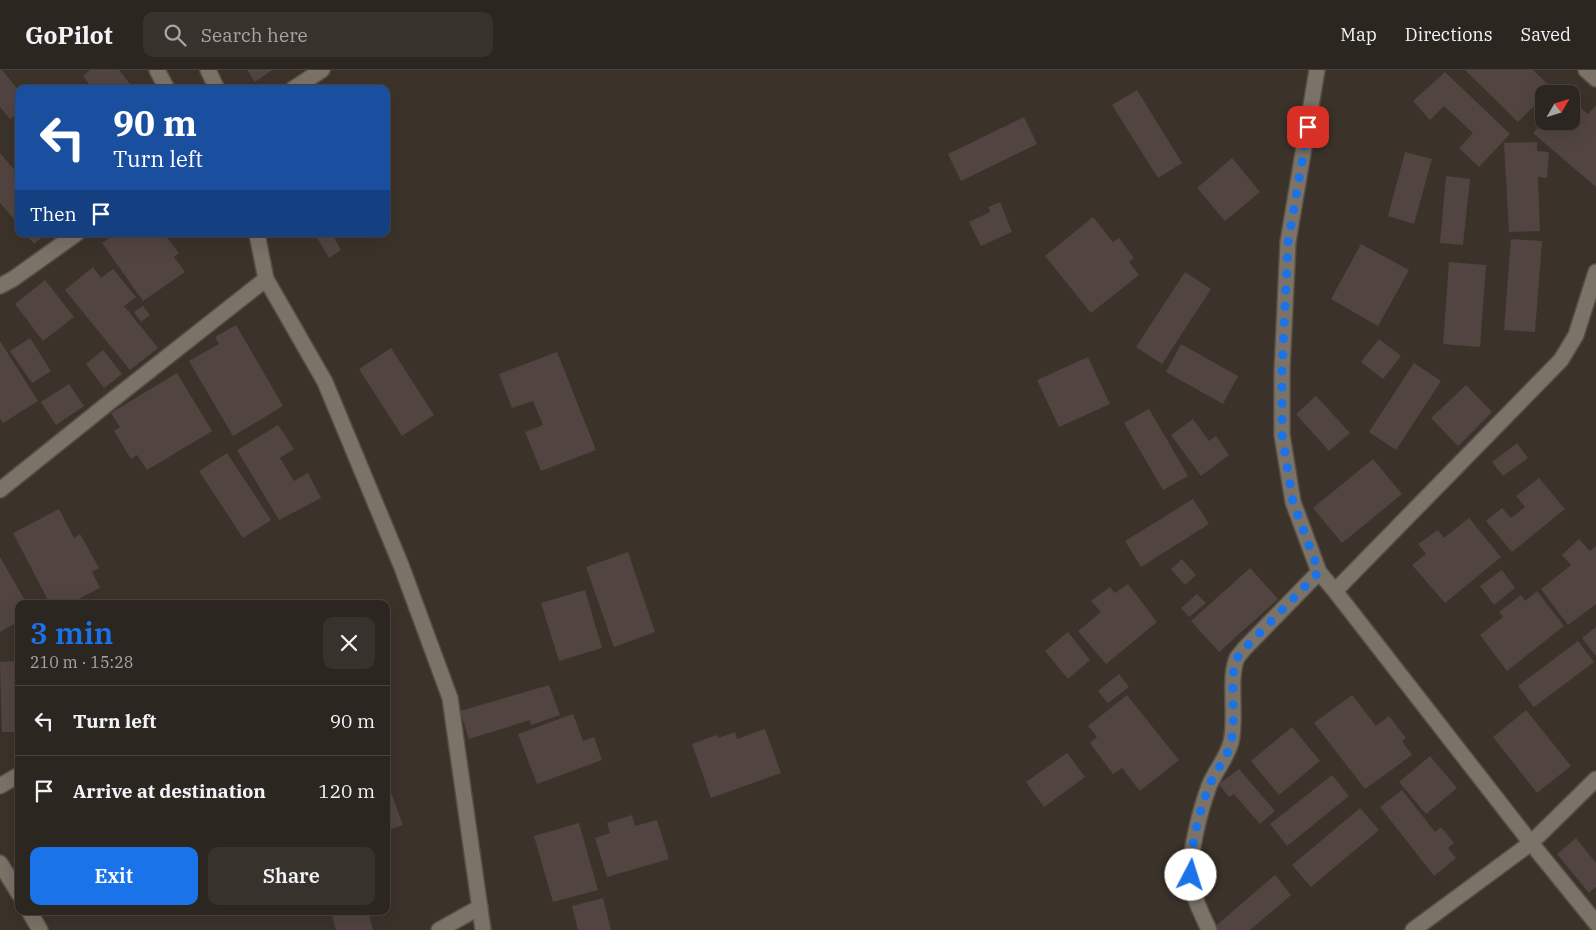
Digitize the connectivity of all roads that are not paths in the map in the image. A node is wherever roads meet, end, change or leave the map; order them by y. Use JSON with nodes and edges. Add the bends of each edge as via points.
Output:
{"nodes":[{"id":1,"x":157,"y":70,"type":"edge"},
{"id":2,"x":208,"y":70,"type":"edge"},
{"id":3,"x":322,"y":70,"type":"edge"},
{"id":4,"x":1318,"y":70,"type":"edge"},
{"id":5,"x":1586,"y":70,"type":"edge"},
{"id":6,"x":1596,"y":79,"type":"edge"},
{"id":7,"x":164,"y":85,"type":"edge"},
{"id":8,"x":215,"y":85,"type":"edge"},
{"id":9,"x":299,"y":85,"type":"edge"},
{"id":10,"x":72,"y":237,"type":"edge"},
{"id":11,"x":258,"y":237,"type":"edge"},
{"id":12,"x":1596,"y":272,"type":"edge"},
{"id":13,"x":266,"y":280,"type":"junction"},
{"id":14,"x":0,"y":286,"type":"edge"},
{"id":15,"x":0,"y":490,"type":"edge"},
{"id":16,"x":1319,"y":572,"type":"junction"},
{"id":17,"x":1335,"y":591,"type":"junction"},
{"id":18,"x":15,"y":777,"type":"edge"},
{"id":19,"x":1596,"y":779,"type":"edge"},
{"id":20,"x":0,"y":786,"type":"edge"},
{"id":21,"x":1531,"y":843,"type":"junction"},
{"id":22,"x":0,"y":863,"type":"edge"},
{"id":23,"x":15,"y":887,"type":"edge"},
{"id":24,"x":480,"y":907,"type":"junction"},
{"id":25,"x":31,"y":915,"type":"edge"},
{"id":26,"x":1596,"y":923,"type":"edge"},
{"id":27,"x":40,"y":930,"type":"edge"},
{"id":28,"x":439,"y":930,"type":"edge"},
{"id":29,"x":483,"y":930,"type":"edge"},
{"id":30,"x":1209,"y":930,"type":"edge"},
{"id":31,"x":1413,"y":930,"type":"edge"}],
"edges":[{"from":1,"to":7,"type":"street"},
{"from":2,"to":8,"type":"street"},
{"from":3,"to":9,"type":"street"},
{"from":4,"to":16,"type":"street","via":[[1288,242],[1282,435],[1293,502]]},
{"from":5,"to":6,"type":"street"},
{"from":10,"to":14,"type":"street"},
{"from":11,"to":13,"type":"street"},
{"from":12,"to":17,"type":"street","via":[[1576,335],[1561,360]]},
{"from":13,"to":15,"type":"street"},
{"from":13,"to":24,"type":"street","via":[[325,382],[401,565],[450,698]]},
{"from":16,"to":17,"type":"street"},
{"from":16,"to":30,"type":"street","via":[[1237,659],[1231,743],[1210,785],[1199,819],[1191,864],[1192,886]]},
{"from":17,"to":21,"type":"street"},
{"from":18,"to":20,"type":"street"},
{"from":19,"to":21,"type":"street"},
{"from":21,"to":26,"type":"street"},
{"from":21,"to":31,"type":"street"},
{"from":22,"to":23,"type":"street"},
{"from":24,"to":28,"type":"street"},
{"from":24,"to":29,"type":"street"},
{"from":25,"to":27,"type":"street"}]}
